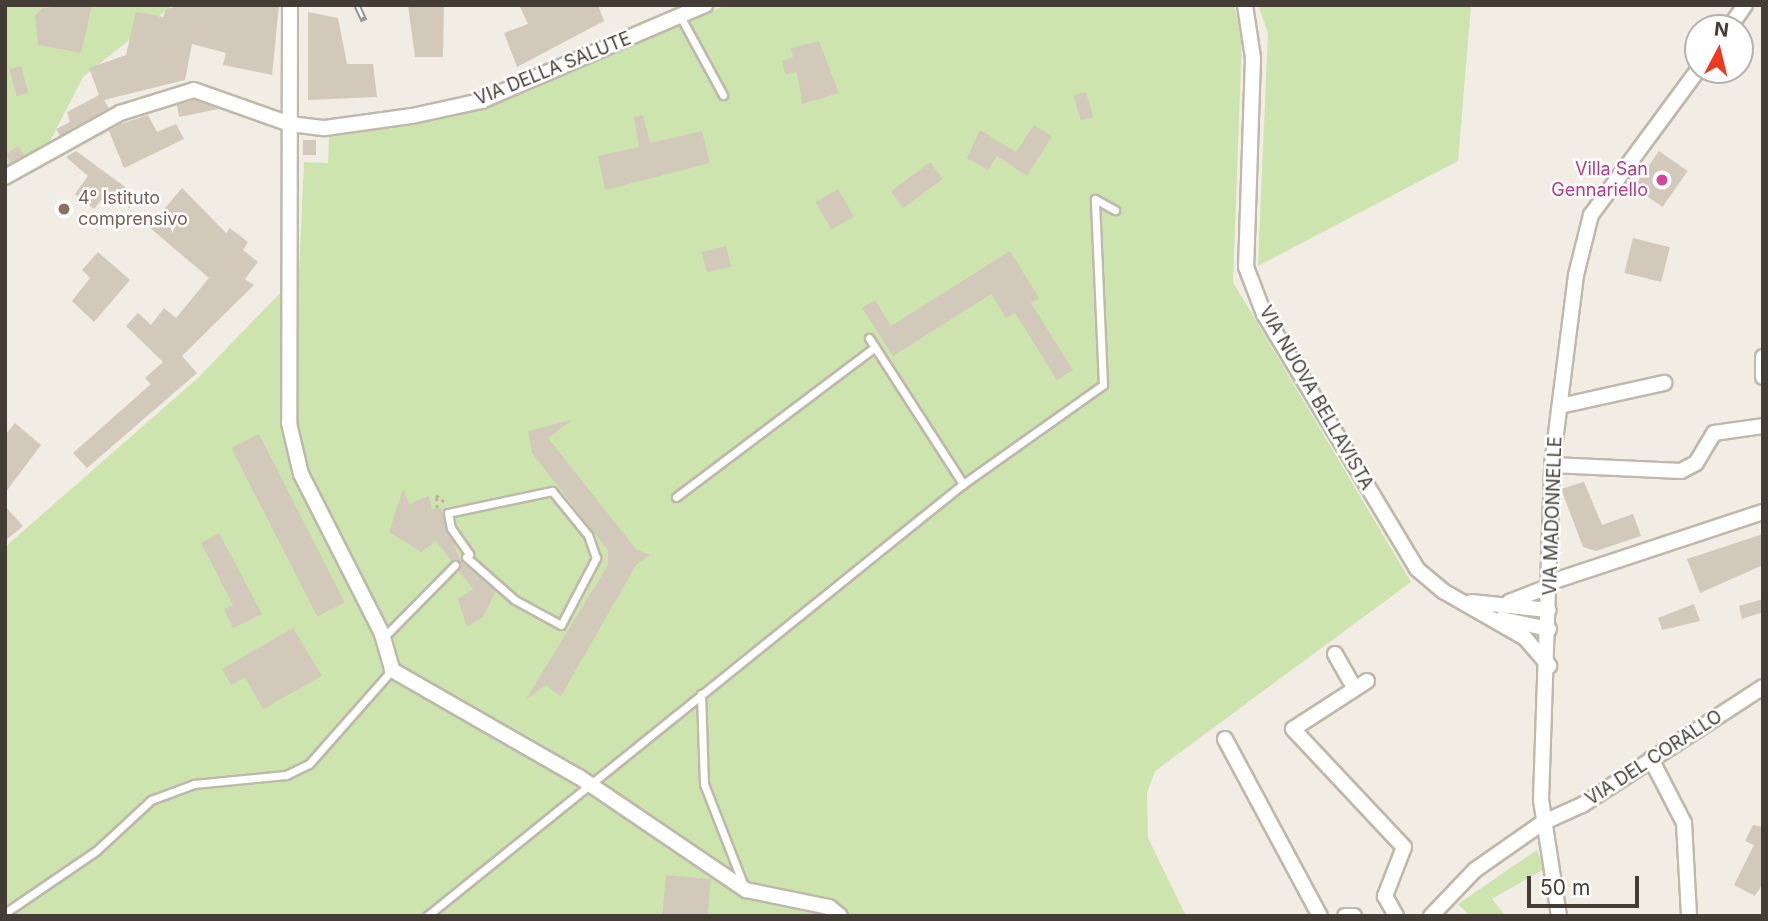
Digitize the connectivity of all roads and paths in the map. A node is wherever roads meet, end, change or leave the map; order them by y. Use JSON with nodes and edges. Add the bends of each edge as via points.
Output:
{"nodes":[{"id":1,"x":290,"y":5,"type":"edge"},
{"id":2,"x":705,"y":5,"type":"edge"},
{"id":3,"x":1245,"y":5,"type":"edge"},
{"id":4,"x":680,"y":16,"type":"junction"},
{"id":5,"x":1688,"y":84,"type":"edge"},
{"id":6,"x":723,"y":95,"type":"dead end"},
{"id":7,"x":290,"y":124,"type":"junction"},
{"id":8,"x":5,"y":177,"type":"edge"},
{"id":9,"x":1115,"y":210,"type":"dead end"},
{"id":10,"x":869,"y":338,"type":"dead end"},
{"id":11,"x":875,"y":347,"type":"junction"},
{"id":12,"x":1763,"y":357,"type":"edge"},
{"id":13,"x":1763,"y":376,"type":"edge"},
{"id":14,"x":1664,"y":383,"type":"dead end"},
{"id":15,"x":1560,"y":406,"type":"junction"},
{"id":16,"x":1763,"y":426,"type":"edge"},
{"id":17,"x":1552,"y":465,"type":"junction"},
{"id":18,"x":963,"y":484,"type":"junction"},
{"id":19,"x":676,"y":497,"type":"dead end"},
{"id":20,"x":437,"y":508,"type":"dead end"},
{"id":21,"x":1763,"y":512,"type":"edge"},
{"id":22,"x":448,"y":513,"type":"junction"},
{"id":23,"x":455,"y":565,"type":"dead end"},
{"id":24,"x":1551,"y":584,"type":"junction"},
{"id":25,"x":1492,"y":610,"type":"junction"},
{"id":26,"x":1549,"y":610,"type":"junction"},
{"id":27,"x":1549,"y":629,"type":"junction"},
{"id":28,"x":383,"y":638,"type":"junction"},
{"id":29,"x":1335,"y":654,"type":"dead end"},
{"id":30,"x":1549,"y":666,"type":"junction"},
{"id":31,"x":392,"y":670,"type":"junction"},
{"id":32,"x":1763,"y":687,"type":"edge"},
{"id":33,"x":701,"y":694,"type":"junction"},
{"id":34,"x":1225,"y":739,"type":"dead end"},
{"id":35,"x":1651,"y":759,"type":"junction"},
{"id":36,"x":589,"y":783,"type":"junction"},
{"id":37,"x":1542,"y":823,"type":"junction"},
{"id":38,"x":746,"y":890,"type":"junction"},
{"id":39,"x":5,"y":913,"type":"edge"},
{"id":40,"x":427,"y":916,"type":"edge"},
{"id":41,"x":840,"y":916,"type":"edge"},
{"id":42,"x":1320,"y":916,"type":"edge"},
{"id":43,"x":1396,"y":916,"type":"edge"},
{"id":44,"x":1431,"y":916,"type":"edge"},
{"id":45,"x":1559,"y":916,"type":"edge"},
{"id":46,"x":1689,"y":916,"type":"edge"}],
"edges":[{"from":1,"to":7,"type":"street"},
{"from":2,"to":4,"type":"street","name":"VIA DELLA SALUTE"},
{"from":3,"to":25,"type":"street","name":"VIA NUOVA BELLAVISTA","via":[[1253,58],[1246,267],[1264,314],[1417,569],[1464,601]]},
{"from":4,"to":6,"type":"lane"},
{"from":4,"to":7,"type":"street","name":"VIA DELLA SALUTE","via":[[481,101],[325,128]]},
{"from":5,"to":15,"type":"street","name":"VIA MADONNELLE","via":[[1591,215],[1576,275]]},
{"from":7,"to":8,"type":"street","name":"VIA DELLA SALUTE","via":[[194,90],[120,113]]},
{"from":7,"to":28,"type":"street","via":[[289,423],[302,474]]},
{"from":9,"to":18,"type":"lane","via":[[1095,199],[1103,385]]},
{"from":10,"to":11,"type":"lane"},
{"from":11,"to":18,"type":"lane"},
{"from":11,"to":19,"type":"lane"},
{"from":12,"to":13,"type":"street"},
{"from":14,"to":15,"type":"street"},
{"from":15,"to":17,"type":"street","name":"VIA MADONNELLE"},
{"from":16,"to":17,"type":"street","via":[[1714,433],[1696,463],[1681,471]]},
{"from":17,"to":24,"type":"street","name":"VIA MADONNELLE"},
{"from":18,"to":33,"type":"lane"},
{"from":20,"to":22,"type":"path","via":[[435,497],[442,494]]},
{"from":21,"to":24,"type":"street"},
{"from":22,"to":22,"type":"lane","via":[[552,491],[589,535],[596,558],[561,625],[515,600],[468,555]]},
{"from":23,"to":28,"type":"lane","via":[[431,584]]},
{"from":24,"to":25,"type":"street"},
{"from":24,"to":26,"type":"street","name":"VIA MADONNELLE"},
{"from":25,"to":26,"type":"street"},
{"from":25,"to":27,"type":"street"},
{"from":25,"to":30,"type":"street"},
{"from":26,"to":27,"type":"street","name":"VIA MADONNELLE"},
{"from":27,"to":30,"type":"street","name":"VIA MADONNELLE"},
{"from":28,"to":31,"type":"street"},
{"from":29,"to":43,"type":"street","via":[[1361,685],[1293,729],[1404,847],[1385,896]]},
{"from":30,"to":37,"type":"street","name":"VIA MADONNELLE"},
{"from":31,"to":36,"type":"street"},
{"from":31,"to":39,"type":"lane","via":[[309,764],[286,775],[194,784],[151,800],[96,851]]},
{"from":32,"to":35,"type":"street","name":"VIA DEL CORALLO"},
{"from":33,"to":36,"type":"lane"},
{"from":33,"to":38,"type":"lane","via":[[704,784]]},
{"from":34,"to":42,"type":"street"},
{"from":35,"to":37,"type":"street","name":"VIA DEL CORALLO","via":[[1582,805]]},
{"from":35,"to":46,"type":"street","via":[[1684,823]]},
{"from":36,"to":38,"type":"street"},
{"from":36,"to":40,"type":"lane"},
{"from":37,"to":44,"type":"street","name":"VIA DEL CORALLO","via":[[1475,870]]},
{"from":37,"to":45,"type":"street","name":"VIA MADONNELLE"},
{"from":38,"to":41,"type":"street","via":[[829,907]]}]}
